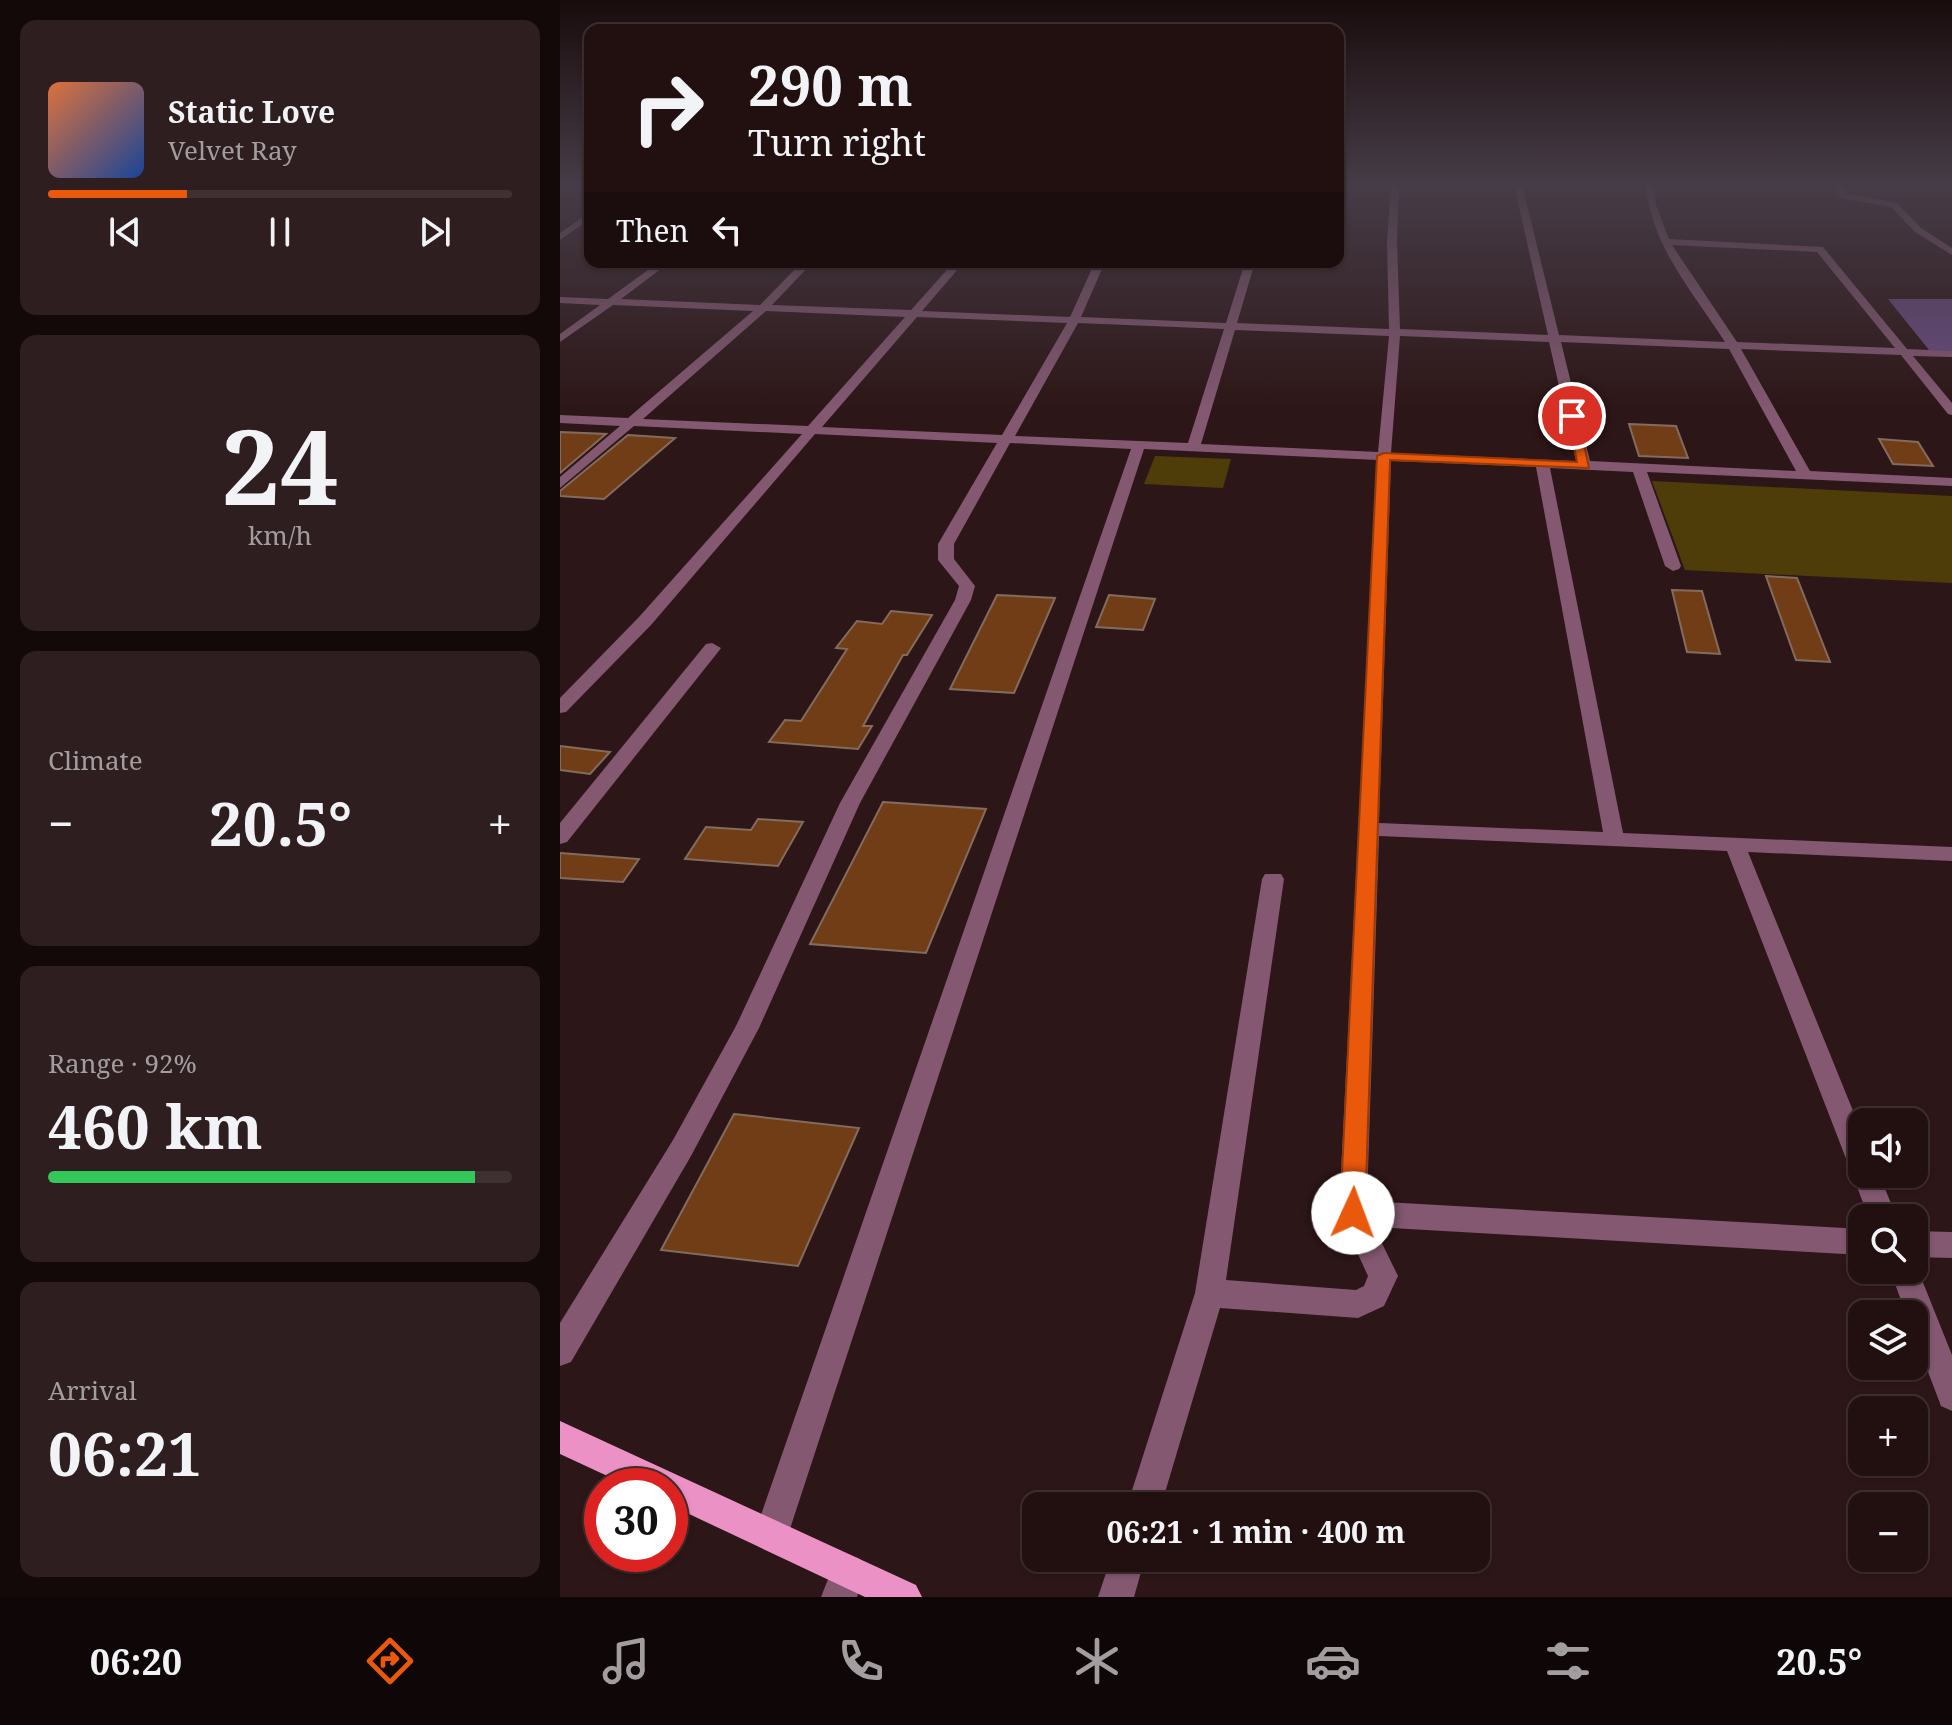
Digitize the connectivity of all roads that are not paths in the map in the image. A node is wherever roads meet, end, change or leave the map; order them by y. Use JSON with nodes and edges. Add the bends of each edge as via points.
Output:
{"nodes":[{"id":1,"x":1393,"y":260,"type":"edge"},
{"id":2,"x":1536,"y":260,"type":"edge"},
{"id":3,"x":1677,"y":260,"type":"edge"},
{"id":4,"x":1829,"y":260,"type":"edge"},
{"id":5,"x":657,"y":268,"type":"edge"},
{"id":6,"x":802,"y":268,"type":"edge"},
{"id":7,"x":954,"y":268,"type":"edge"},
{"id":8,"x":1097,"y":268,"type":"edge"},
{"id":9,"x":1248,"y":268,"type":"edge"},
{"id":10,"x":560,"y":300,"type":"edge"},
{"id":11,"x":612,"y":302,"type":"junction"},
{"id":12,"x":764,"y":307,"type":"junction"},
{"id":13,"x":916,"y":314,"type":"junction"},
{"id":14,"x":1074,"y":320,"type":"junction"},
{"id":15,"x":1231,"y":327,"type":"junction"},
{"id":16,"x":1395,"y":334,"type":"junction"},
{"id":17,"x":560,"y":339,"type":"edge"},
{"id":18,"x":1555,"y":341,"type":"junction"},
{"id":19,"x":1734,"y":347,"type":"junction"},
{"id":20,"x":1904,"y":352,"type":"junction"},
{"id":21,"x":1952,"y":354,"type":"edge"},
{"id":22,"x":1952,"y":411,"type":"edge"},
{"id":23,"x":560,"y":419,"type":"edge"},
{"id":24,"x":628,"y":422,"type":"junction"},
{"id":25,"x":810,"y":430,"type":"junction"},
{"id":26,"x":1005,"y":439,"type":"junction"},
{"id":27,"x":1139,"y":445,"type":"junction"},
{"id":28,"x":1193,"y":448,"type":"junction"},
{"id":29,"x":1384,"y":456,"type":"junction"},
{"id":30,"x":1542,"y":464,"type":"junction"},
{"id":31,"x":1584,"y":466,"type":"junction"},
{"id":32,"x":1639,"y":468,"type":"junction"},
{"id":33,"x":1806,"y":476,"type":"junction"},
{"id":34,"x":1952,"y":482,"type":"edge"},
{"id":35,"x":560,"y":484,"type":"edge"},
{"id":36,"x":1673,"y":566,"type":"dead end"},
{"id":37,"x":712,"y":648,"type":"dead end"},
{"id":38,"x":560,"y":708,"type":"edge"},
{"id":39,"x":1368,"y":829,"type":"junction"},
{"id":40,"x":560,"y":837,"type":"edge"},
{"id":41,"x":1614,"y":838,"type":"junction"},
{"id":42,"x":1735,"y":845,"type":"junction"},
{"id":43,"x":1952,"y":854,"type":"edge"},
{"id":44,"x":1273,"y":879,"type":"dead end"},
{"id":45,"x":1848,"y":1131,"type":"edge"},
{"id":46,"x":1353,"y":1213,"type":"junction"},
{"id":47,"x":1848,"y":1241,"type":"edge"},
{"id":48,"x":1928,"y":1244,"type":"edge"},
{"id":49,"x":1952,"y":1245,"type":"edge"},
{"id":50,"x":1909,"y":1284,"type":"edge"},
{"id":51,"x":1210,"y":1293,"type":"junction"},
{"id":52,"x":560,"y":1351,"type":"edge"},
{"id":53,"x":1952,"y":1395,"type":"edge"},
{"id":54,"x":560,"y":1437,"type":"edge"},
{"id":55,"x":627,"y":1468,"type":"edge"},
{"id":56,"x":1148,"y":1492,"type":"edge"},
{"id":57,"x":688,"y":1496,"type":"edge"},
{"id":58,"x":771,"y":1535,"type":"junction"},
{"id":59,"x":1124,"y":1572,"type":"edge"},
{"id":60,"x":844,"y":1584,"type":"edge"},
{"id":61,"x":904,"y":1597,"type":"edge"},
{"id":62,"x":1116,"y":1597,"type":"edge"}],
"edges":[{"from":1,"to":16,"type":"street"},
{"from":2,"to":18,"type":"street"},
{"from":3,"to":19,"type":"street"},
{"from":4,"to":20,"type":"street"},
{"from":5,"to":11,"type":"street"},
{"from":6,"to":12,"type":"street"},
{"from":7,"to":13,"type":"street"},
{"from":8,"to":14,"type":"street"},
{"from":9,"to":15,"type":"street"},
{"from":10,"to":11,"type":"street"},
{"from":11,"to":12,"type":"street"},
{"from":11,"to":17,"type":"street"},
{"from":12,"to":13,"type":"street"},
{"from":12,"to":24,"type":"street"},
{"from":13,"to":14,"type":"street"},
{"from":13,"to":25,"type":"street"},
{"from":14,"to":15,"type":"street"},
{"from":14,"to":26,"type":"street"},
{"from":15,"to":16,"type":"street"},
{"from":15,"to":28,"type":"street"},
{"from":16,"to":18,"type":"street"},
{"from":16,"to":29,"type":"street"},
{"from":18,"to":19,"type":"street"},
{"from":18,"to":31,"type":"street"},
{"from":19,"to":20,"type":"street"},
{"from":19,"to":33,"type":"street"},
{"from":20,"to":21,"type":"street"},
{"from":20,"to":22,"type":"street"},
{"from":23,"to":24,"type":"street"},
{"from":24,"to":25,"type":"street"},
{"from":24,"to":35,"type":"street"},
{"from":25,"to":26,"type":"street"},
{"from":25,"to":38,"type":"street","via":[[645,621]]},
{"from":26,"to":27,"type":"street"},
{"from":26,"to":52,"type":"street","via":[[946,544],[946,560],[967,586],[963,600],[850,803],[747,1028]]},
{"from":27,"to":28,"type":"street"},
{"from":27,"to":58,"type":"street"},
{"from":28,"to":29,"type":"street"},
{"from":29,"to":30,"type":"street"},
{"from":29,"to":39,"type":"street"},
{"from":30,"to":31,"type":"street"},
{"from":30,"to":41,"type":"street"},
{"from":31,"to":32,"type":"street"},
{"from":32,"to":33,"type":"street"},
{"from":32,"to":36,"type":"street"},
{"from":33,"to":34,"type":"street"},
{"from":37,"to":40,"type":"street"},
{"from":39,"to":41,"type":"street"},
{"from":39,"to":46,"type":"street"},
{"from":41,"to":42,"type":"street"},
{"from":42,"to":43,"type":"street"},
{"from":42,"to":45,"type":"street"},
{"from":44,"to":51,"type":"street"},
{"from":46,"to":47,"type":"street"},
{"from":46,"to":51,"type":"street","via":[[1383,1276],[1374,1296],[1358,1304],[1335,1304]]},
{"from":48,"to":49,"type":"street"},
{"from":50,"to":53,"type":"street"},
{"from":51,"to":56,"type":"street"},
{"from":54,"to":55,"type":"main road"},
{"from":57,"to":58,"type":"main road"},
{"from":58,"to":60,"type":"main road"},
{"from":59,"to":62,"type":"street"},
{"from":60,"to":61,"type":"main road"}]}
